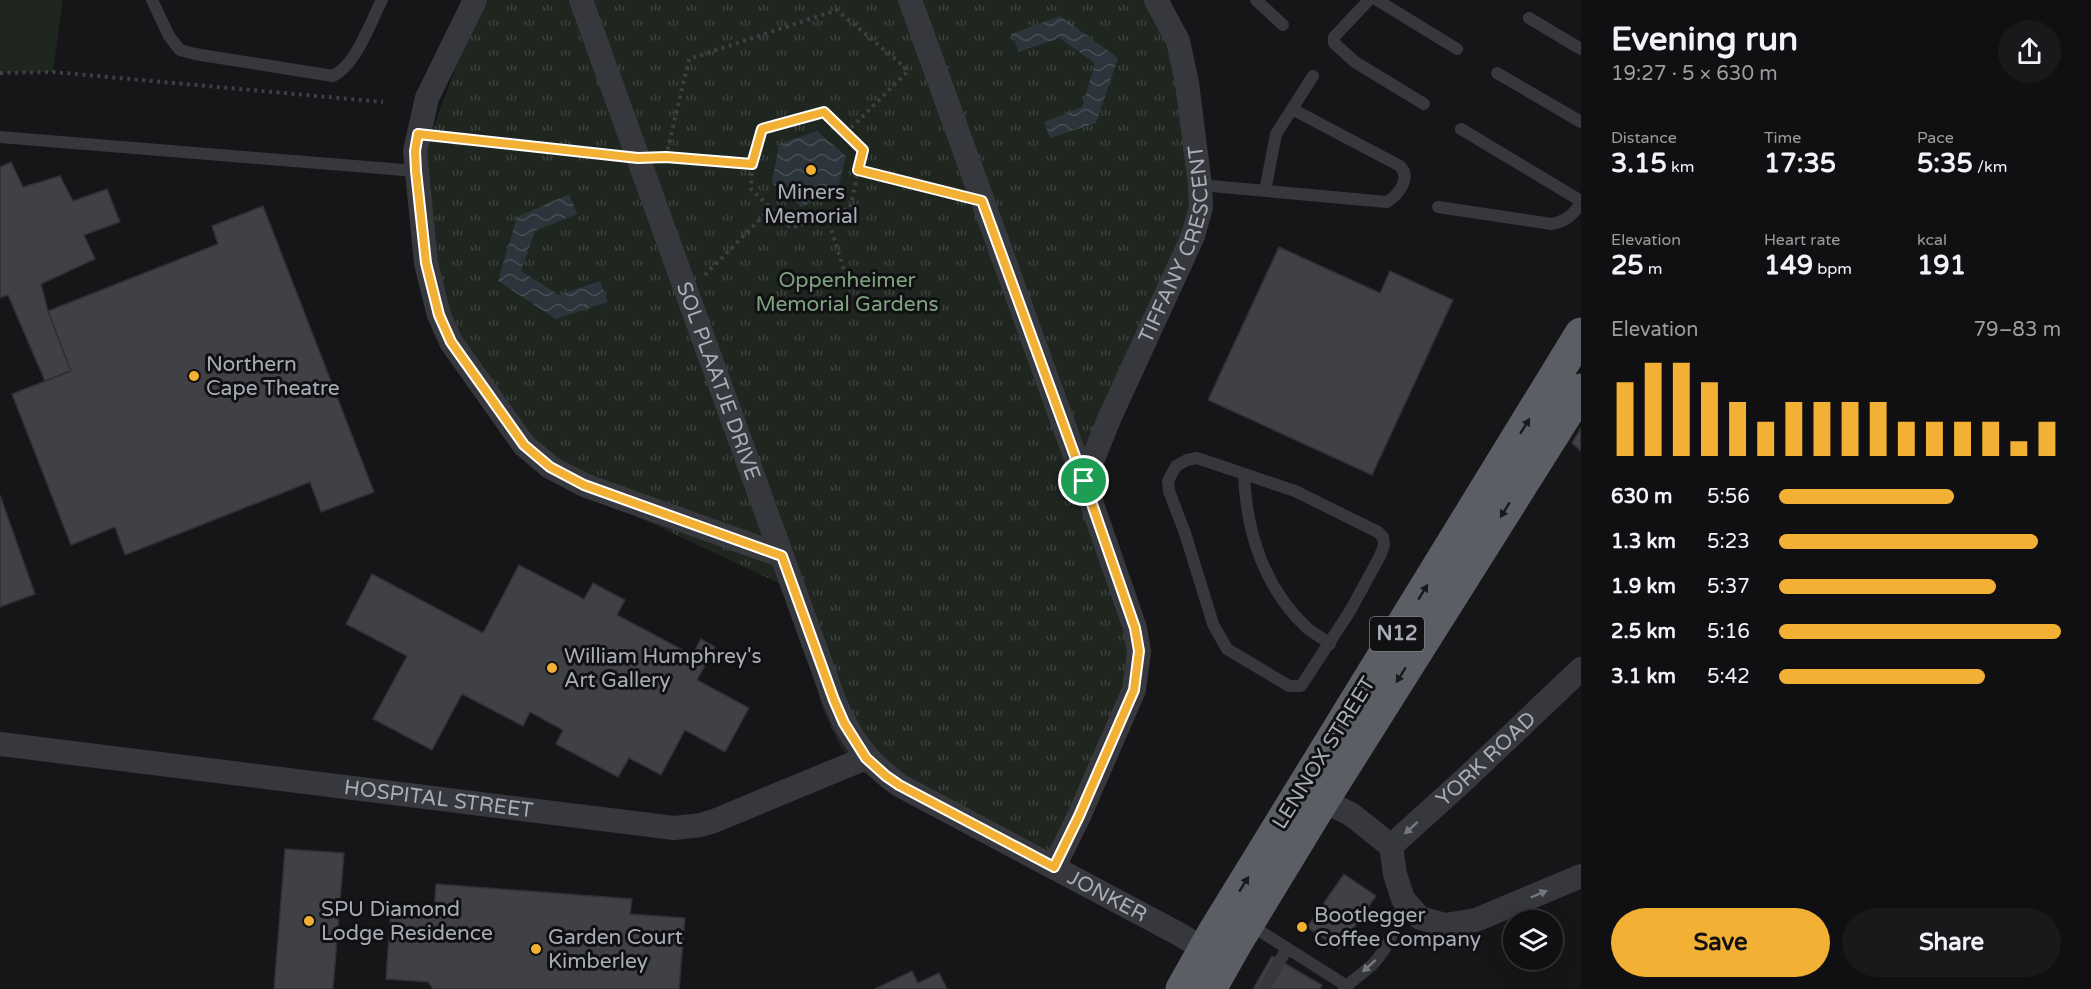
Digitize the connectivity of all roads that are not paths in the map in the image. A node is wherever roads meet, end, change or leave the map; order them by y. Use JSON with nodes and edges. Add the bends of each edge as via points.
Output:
{"nodes":[{"id":1,"x":152,"y":0,"type":"edge"},
{"id":2,"x":382,"y":0,"type":"edge"},
{"id":3,"x":475,"y":0,"type":"edge"},
{"id":4,"x":581,"y":0,"type":"edge"},
{"id":5,"x":910,"y":0,"type":"edge"},
{"id":6,"x":1256,"y":0,"type":"edge"},
{"id":7,"x":1369,"y":0,"type":"edge"},
{"id":8,"x":1377,"y":0,"type":"edge"},
{"id":9,"x":1161,"y":2,"type":"edge"},
{"id":10,"x":1529,"y":18,"type":"dead end"},
{"id":11,"x":1283,"y":26,"type":"dead end"},
{"id":12,"x":1457,"y":49,"type":"dead end"},
{"id":13,"x":1581,"y":49,"type":"edge"},
{"id":14,"x":1497,"y":73,"type":"dead end"},
{"id":15,"x":1313,"y":76,"type":"dead end"},
{"id":16,"x":1424,"y":104,"type":"dead end"},
{"id":17,"x":1292,"y":109,"type":"junction"},
{"id":18,"x":1581,"y":122,"type":"edge"},
{"id":19,"x":1461,"y":129,"type":"dead end"},
{"id":20,"x":0,"y":137,"type":"edge"},
{"id":21,"x":416,"y":171,"type":"junction"},
{"id":22,"x":1200,"y":185,"type":"junction"},
{"id":23,"x":1265,"y":191,"type":"junction"},
{"id":24,"x":1581,"y":202,"type":"edge"},
{"id":25,"x":1438,"y":207,"type":"dead end"},
{"id":26,"x":1581,"y":334,"type":"edge"},
{"id":27,"x":1565,"y":396,"type":"edge"},
{"id":28,"x":1244,"y":474,"type":"junction"},
{"id":29,"x":1084,"y":481,"type":"junction"},
{"id":30,"x":782,"y":556,"type":"junction"},
{"id":31,"x":1330,"y":644,"type":"junction"},
{"id":32,"x":1581,"y":669,"type":"edge"},
{"id":33,"x":0,"y":744,"type":"edge"},
{"id":34,"x":866,"y":758,"type":"junction"},
{"id":35,"x":1312,"y":794,"type":"junction"},
{"id":36,"x":1391,"y":846,"type":"junction"},
{"id":37,"x":1054,"y":867,"type":"junction"},
{"id":38,"x":1581,"y":876,"type":"edge"},
{"id":39,"x":1403,"y":899,"type":"junction"},
{"id":40,"x":1248,"y":923,"type":"junction"},
{"id":41,"x":1287,"y":948,"type":"junction"},
{"id":42,"x":1213,"y":966,"type":"edge"},
{"id":43,"x":1346,"y":988,"type":"edge"},
{"id":44,"x":1182,"y":989,"type":"edge"},
{"id":45,"x":1264,"y":989,"type":"edge"}],
"edges":[{"from":1,"to":2,"type":"lane","via":[[180,50],[333,76],[350,62]]},
{"from":3,"to":21,"type":"street","via":[[427,98],[415,151]]},
{"from":4,"to":30,"type":"street","name":"SOL PLAATJE DRIVE"},
{"from":5,"to":29,"type":"street"},
{"from":6,"to":11,"type":"lane"},
{"from":7,"to":16,"type":"lane","via":[[1334,37],[1334,43],[1355,62]]},
{"from":8,"to":12,"type":"lane"},
{"from":9,"to":22,"type":"street","name":"TIFFANY CRESCENT","via":[[1178,41],[1187,83]]},
{"from":10,"to":13,"type":"lane"},
{"from":14,"to":18,"type":"lane"},
{"from":15,"to":17,"type":"lane"},
{"from":17,"to":23,"type":"lane","via":[[1275,134]]},
{"from":17,"to":23,"type":"lane","via":[[1400,166],[1405,175],[1395,197],[1387,202]]},
{"from":19,"to":24,"type":"lane"},
{"from":20,"to":21,"type":"lane"},
{"from":21,"to":30,"type":"street","via":[[426,263],[443,327],[524,445],[550,467],[584,485]]},
{"from":22,"to":23,"type":"lane"},
{"from":22,"to":29,"type":"street","name":"TIFFANY CRESCENT","via":[[1201,207],[1193,236]]},
{"from":24,"to":25,"type":"lane","via":[[1572,216],[1552,224]]},
{"from":26,"to":27,"type":"highway","name":"LENNOX STREET","number":"N12"},
{"from":27,"to":35,"type":"highway","name":"LENNOX STREET","number":"N12"},
{"from":28,"to":31,"type":"lane","via":[[1249,524],[1267,573],[1294,613]]},
{"from":28,"to":31,"type":"lane","via":[[1295,491],[1383,537],[1380,556]]},
{"from":28,"to":31,"type":"lane","via":[[1197,458],[1176,466],[1168,481],[1213,624],[1227,649],[1289,686],[1301,686],[1306,681]]},
{"from":29,"to":37,"type":"street","via":[[1135,628],[1138,670],[1134,690]]},
{"from":30,"to":34,"type":"street","name":"SOL PLAATJE DRIVE","via":[[837,708]]},
{"from":32,"to":36,"type":"street","name":"YORK ROAD","one_way":true},
{"from":33,"to":34,"type":"street","name":"HOSPITAL STREET","via":[[674,828],[714,821]]},
{"from":34,"to":37,"type":"street","name":"JONKER","via":[[899,785]]},
{"from":35,"to":36,"type":"street","via":[[1352,815]]},
{"from":35,"to":40,"type":"highway","name":"LENNOX STREET","number":"N12"},
{"from":42,"to":35,"type":"highway","name":"LENNOX STREET","number":"N12","one_way":true},
{"from":36,"to":39,"type":"street"},
{"from":37,"to":42,"type":"street","name":"JONKER"},
{"from":39,"to":38,"type":"street","one_way":true,"via":[[1420,918],[1445,925],[1476,920]]},
{"from":39,"to":43,"type":"lane","one_way":true,"via":[[1389,944]]},
{"from":40,"to":41,"type":"lane"},
{"from":40,"to":42,"type":"highway","name":"LENNOX STREET","number":"N12"},
{"from":41,"to":43,"type":"lane"},
{"from":41,"to":45,"type":"lane"},
{"from":42,"to":44,"type":"highway","name":"LENNOX STREET","number":"N12"}]}
